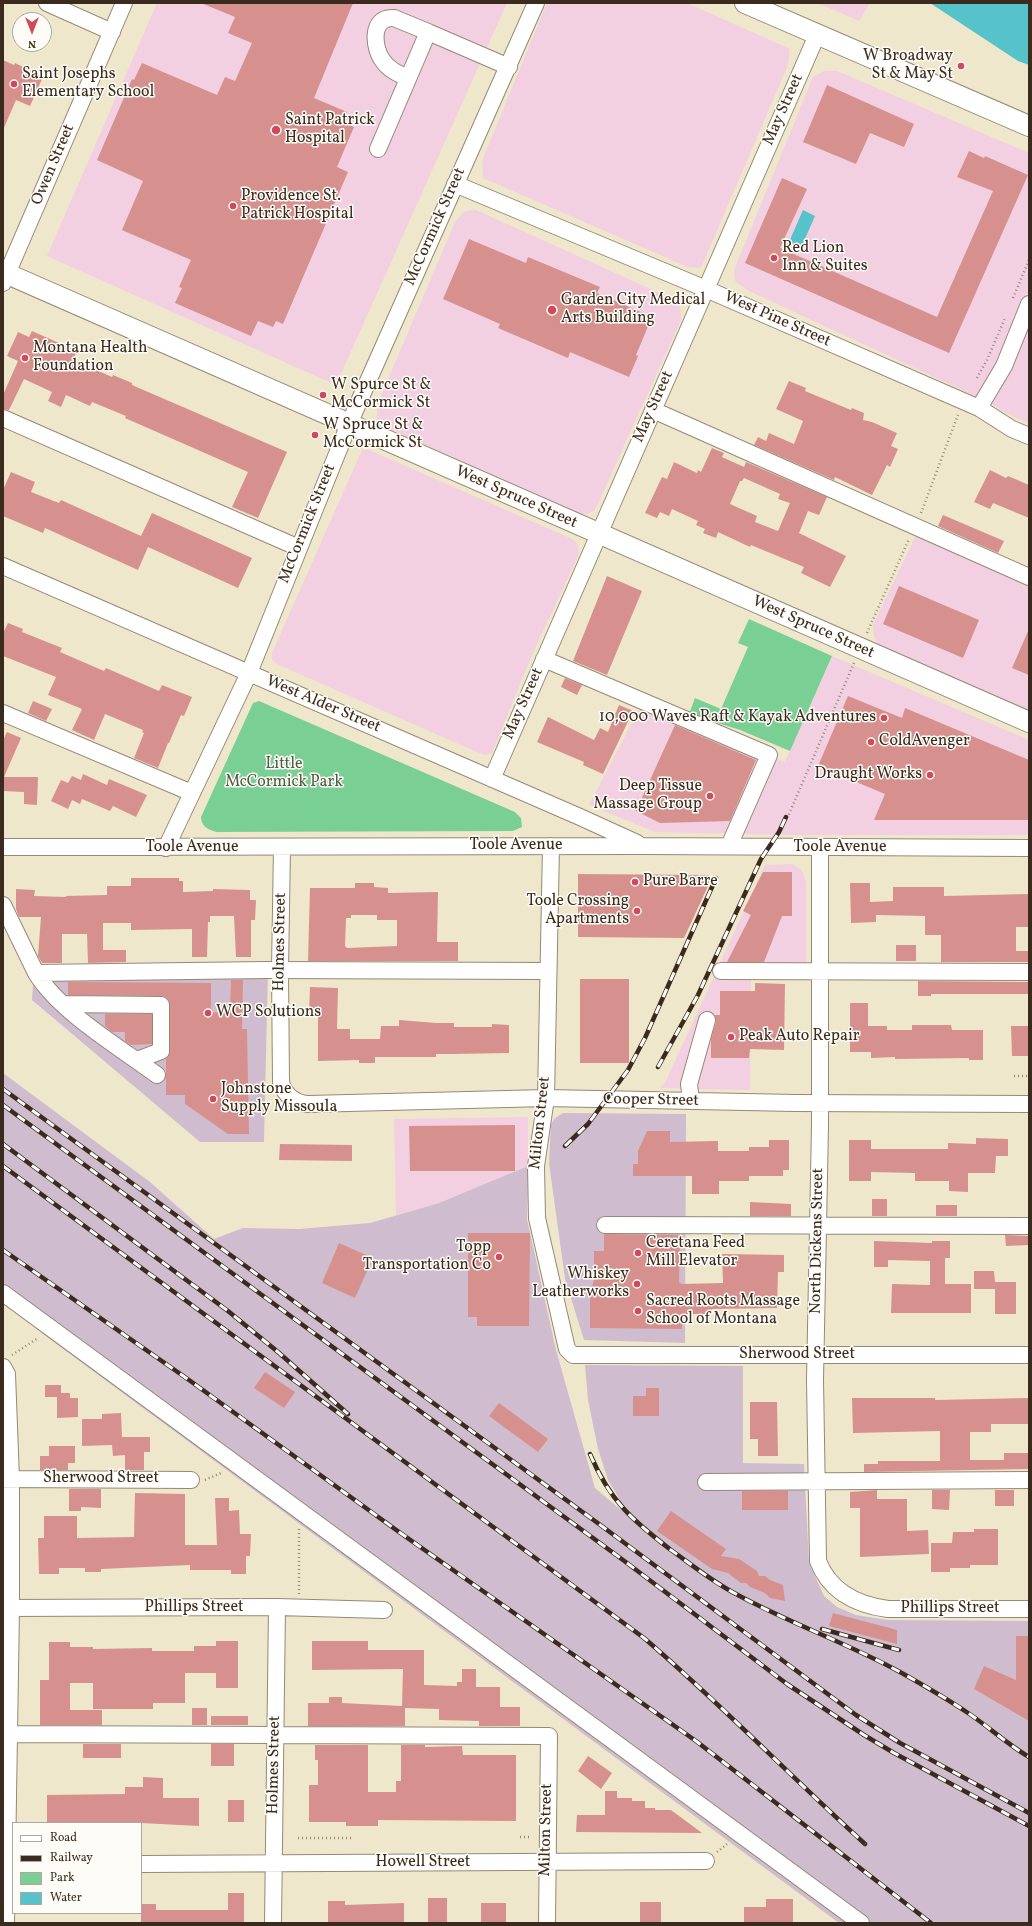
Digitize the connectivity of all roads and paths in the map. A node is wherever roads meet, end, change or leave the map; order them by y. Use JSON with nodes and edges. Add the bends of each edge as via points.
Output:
{"nodes":[{"id":1,"x":48,"y":3,"type":"edge"},
{"id":2,"x":124,"y":3,"type":"edge"},
{"id":3,"x":536,"y":3,"type":"edge"},
{"id":4,"x":745,"y":3,"type":"edge"},
{"id":5,"x":112,"y":32,"type":"junction"},
{"id":6,"x":428,"y":32,"type":"junction"},
{"id":7,"x":817,"y":35,"type":"junction"},
{"id":8,"x":509,"y":67,"type":"junction"},
{"id":9,"x":408,"y":78,"type":"junction"},
{"id":10,"x":1029,"y":126,"type":"edge"},
{"id":11,"x":378,"y":149,"type":"dead end"},
{"id":12,"x":455,"y":184,"type":"junction"},
{"id":13,"x":1029,"y":260,"type":"edge"},
{"id":14,"x":4,"y":276,"type":"edge"},
{"id":15,"x":706,"y":289,"type":"junction"},
{"id":16,"x":1011,"y":303,"type":"dead end"},
{"id":17,"x":1029,"y":304,"type":"edge"},
{"id":18,"x":1005,"y":317,"type":"dead end"},
{"id":19,"x":974,"y":382,"type":"dead end"},
{"id":20,"x":979,"y":408,"type":"junction"},
{"id":21,"x":653,"y":410,"type":"junction"},
{"id":22,"x":3,"y":418,"type":"edge"},
{"id":23,"x":349,"y":424,"type":"junction"},
{"id":24,"x":952,"y":431,"type":"dead end"},
{"id":25,"x":1029,"y":436,"type":"edge"},
{"id":26,"x":915,"y":528,"type":"junction"},
{"id":27,"x":598,"y":535,"type":"junction"},
{"id":28,"x":299,"y":548,"type":"junction"},
{"id":29,"x":3,"y":566,"type":"edge"},
{"id":30,"x":1029,"y":577,"type":"edge"},
{"id":31,"x":867,"y":633,"type":"dead end"},
{"id":32,"x":544,"y":659,"type":"junction"},
{"id":33,"x":853,"y":668,"type":"dead end"},
{"id":34,"x":249,"y":673,"type":"junction"},
{"id":35,"x":3,"y":713,"type":"edge"},
{"id":36,"x":1029,"y":722,"type":"edge"},
{"id":37,"x":492,"y":779,"type":"junction"},
{"id":38,"x":192,"y":793,"type":"junction"},
{"id":39,"x":551,"y":846,"type":"junction"},
{"id":40,"x":642,"y":846,"type":"junction"},
{"id":41,"x":729,"y":846,"type":"junction"},
{"id":42,"x":3,"y":847,"type":"edge"},
{"id":43,"x":282,"y":847,"type":"junction"},
{"id":44,"x":768,"y":847,"type":"junction"},
{"id":45,"x":166,"y":848,"type":"junction"},
{"id":46,"x":820,"y":848,"type":"junction"},
{"id":47,"x":1029,"y":848,"type":"edge"},
{"id":48,"x":3,"y":905,"type":"edge"},
{"id":49,"x":280,"y":970,"type":"junction"},
{"id":50,"x":548,"y":971,"type":"junction"},
{"id":51,"x":721,"y":971,"type":"dead end"},
{"id":52,"x":820,"y":971,"type":"junction"},
{"id":53,"x":1029,"y":972,"type":"edge"},
{"id":54,"x":36,"y":973,"type":"junction"},
{"id":55,"x":63,"y":1004,"type":"junction"},
{"id":56,"x":707,"y":1020,"type":"dead end"},
{"id":57,"x":137,"y":1060,"type":"junction"},
{"id":58,"x":157,"y":1075,"type":"dead end"},
{"id":59,"x":1014,"y":1076,"type":"dead end"},
{"id":60,"x":1029,"y":1076,"type":"edge"},
{"id":61,"x":282,"y":1085,"type":"joint"},
{"id":62,"x":546,"y":1098,"type":"junction"},
{"id":63,"x":691,"y":1101,"type":"junction"},
{"id":64,"x":820,"y":1104,"type":"junction"},
{"id":65,"x":1029,"y":1104,"type":"edge"},
{"id":66,"x":605,"y":1225,"type":"dead end"},
{"id":67,"x":819,"y":1225,"type":"junction"},
{"id":68,"x":1029,"y":1226,"type":"edge"},
{"id":69,"x":3,"y":1293,"type":"edge"},
{"id":70,"x":43,"y":1334,"type":"dead end"},
{"id":71,"x":567,"y":1349,"type":"joint"},
{"id":72,"x":815,"y":1355,"type":"junction"},
{"id":73,"x":1029,"y":1355,"type":"edge"},
{"id":74,"x":5,"y":1362,"type":"edge"},
{"id":75,"x":226,"y":1470,"type":"dead end"},
{"id":76,"x":7,"y":1478,"type":"edge"},
{"id":77,"x":191,"y":1480,"type":"joint"},
{"id":78,"x":816,"y":1480,"type":"junction"},
{"id":79,"x":1029,"y":1480,"type":"edge"},
{"id":80,"x":706,"y":1482,"type":"dead end"},
{"id":81,"x":299,"y":1524,"type":"dead end"},
{"id":82,"x":870,"y":1607,"type":"joint"},
{"id":83,"x":7,"y":1608,"type":"edge"},
{"id":84,"x":277,"y":1608,"type":"junction"},
{"id":85,"x":297,"y":1608,"type":"junction"},
{"id":86,"x":1029,"y":1609,"type":"edge"},
{"id":87,"x":384,"y":1610,"type":"dead end"},
{"id":88,"x":9,"y":1734,"type":"junction"},
{"id":89,"x":275,"y":1736,"type":"junction"},
{"id":90,"x":530,"y":1836,"type":"dead end"},
{"id":91,"x":520,"y":1837,"type":"dead end"},
{"id":92,"x":298,"y":1838,"type":"dead end"},
{"id":93,"x":352,"y":1838,"type":"dead end"},
{"id":94,"x":706,"y":1861,"type":"dead end"},
{"id":95,"x":547,"y":1862,"type":"junction"},
{"id":96,"x":7,"y":1863,"type":"edge"},
{"id":97,"x":142,"y":1864,"type":"edge"},
{"id":98,"x":273,"y":1864,"type":"junction"},
{"id":99,"x":6,"y":1923,"type":"edge"},
{"id":100,"x":274,"y":1923,"type":"edge"},
{"id":101,"x":547,"y":1923,"type":"edge"},
{"id":102,"x":861,"y":1923,"type":"edge"}],
"edges":[{"from":1,"to":5,"type":"street"},
{"from":2,"to":5,"type":"street","name":"Owen Street"},
{"from":3,"to":8,"type":"street","name":"McCormick Street"},
{"from":4,"to":7,"type":"main road"},
{"from":5,"to":14,"type":"street","name":"Owen Street"},
{"from":6,"to":8,"type":"street"},
{"from":6,"to":9,"type":"street"},
{"from":6,"to":9,"type":"street","via":[[394,18],[388,18],[378,24],[375,33],[378,54],[388,67]]},
{"from":7,"to":10,"type":"main road"},
{"from":7,"to":15,"type":"street","name":"May Street"},
{"from":8,"to":12,"type":"street","name":"McCormick Street"},
{"from":9,"to":11,"type":"street"},
{"from":12,"to":15,"type":"street","name":"West Pine Street"},
{"from":12,"to":23,"type":"street","name":"McCormick Street"},
{"from":13,"to":16,"type":"path"},
{"from":14,"to":23,"type":"main road","name":"West Spruce Street"},
{"from":15,"to":20,"type":"street","name":"West Pine Street"},
{"from":15,"to":21,"type":"street","name":"May Street"},
{"from":17,"to":20,"type":"street","via":[[1004,366]]},
{"from":18,"to":19,"type":"path","via":[[987,360]]},
{"from":20,"to":25,"type":"street","name":"West Pine Street","via":[[1012,429]]},
{"from":21,"to":26,"type":"street","via":[[898,518]]},
{"from":21,"to":27,"type":"street","name":"May Street"},
{"from":22,"to":28,"type":"street"},
{"from":23,"to":27,"type":"main road","name":"West Spruce Street"},
{"from":23,"to":28,"type":"street","name":"McCormick Street"},
{"from":24,"to":26,"type":"path"},
{"from":26,"to":30,"type":"street"},
{"from":26,"to":31,"type":"path"},
{"from":27,"to":32,"type":"street","name":"May Street"},
{"from":27,"to":36,"type":"main road","name":"West Spruce Street"},
{"from":28,"to":34,"type":"street","name":"McCormick Street"},
{"from":29,"to":34,"type":"street","name":"West Alder Street"},
{"from":32,"to":37,"type":"street","name":"May Street"},
{"from":32,"to":41,"type":"street","via":[[769,756]]},
{"from":33,"to":44,"type":"path","via":[[789,814]]},
{"from":34,"to":37,"type":"street","name":"West Alder Street"},
{"from":34,"to":38,"type":"street","name":"McCormick Street"},
{"from":35,"to":38,"type":"street"},
{"from":37,"to":40,"type":"street","name":"West Alder Street"},
{"from":38,"to":45,"type":"street","name":"McCormick Street"},
{"from":39,"to":40,"type":"street","name":"Toole Avenue"},
{"from":39,"to":43,"type":"street","name":"Toole Avenue"},
{"from":39,"to":50,"type":"street","name":"Milton Street"},
{"from":40,"to":41,"type":"street","name":"Toole Avenue"},
{"from":41,"to":44,"type":"street","name":"Toole Avenue"},
{"from":42,"to":45,"type":"street","name":"Toole Avenue"},
{"from":43,"to":45,"type":"street","name":"Toole Avenue"},
{"from":43,"to":49,"type":"street","name":"Holmes Street"},
{"from":44,"to":46,"type":"street","name":"Toole Avenue"},
{"from":46,"to":47,"type":"street","name":"Toole Avenue"},
{"from":46,"to":52,"type":"street","name":"North Dickens Street"},
{"from":48,"to":54,"type":"street"},
{"from":49,"to":50,"type":"street"},
{"from":49,"to":54,"type":"street"},
{"from":49,"to":61,"type":"street","name":"Holmes Street"},
{"from":50,"to":62,"type":"street","name":"Milton Street"},
{"from":51,"to":52,"type":"street"},
{"from":52,"to":53,"type":"street"},
{"from":52,"to":64,"type":"street","name":"North Dickens Street"},
{"from":54,"to":55,"type":"street","via":[[45,987]]},
{"from":55,"to":57,"type":"street"},
{"from":55,"to":57,"type":"street","via":[[161,1005],[161,1051]]},
{"from":56,"to":63,"type":"street","via":[[689,1084]]},
{"from":57,"to":58,"type":"street"},
{"from":59,"to":60,"type":"path"},
{"from":61,"to":62,"type":"street","name":"Cooper Street","via":[[289,1096],[297,1102],[306,1104]]},
{"from":62,"to":63,"type":"street","name":"Cooper Street"},
{"from":62,"to":71,"type":"street","name":"Milton Street","via":[[536,1166],[537,1218]]},
{"from":63,"to":64,"type":"street","name":"Cooper Street"},
{"from":64,"to":65,"type":"street","name":"Cooper Street"},
{"from":64,"to":67,"type":"street","name":"North Dickens Street"},
{"from":66,"to":67,"type":"street"},
{"from":67,"to":68,"type":"street"},
{"from":67,"to":72,"type":"street","name":"North Dickens Street"},
{"from":69,"to":102,"type":"street"},
{"from":70,"to":74,"type":"path"},
{"from":71,"to":72,"type":"street","name":"Sherwood Street","via":[[573,1355]]},
{"from":72,"to":73,"type":"street","name":"Sherwood Street"},
{"from":72,"to":78,"type":"street","name":"North Dickens Street"},
{"from":74,"to":76,"type":"street"},
{"from":75,"to":77,"type":"path","via":[[207,1480]]},
{"from":76,"to":77,"type":"street","name":"Sherwood Street"},
{"from":76,"to":83,"type":"street"},
{"from":78,"to":79,"type":"street"},
{"from":78,"to":80,"type":"street"},
{"from":78,"to":82,"type":"street","name":"North Dickens Street","via":[[818,1561],[823,1574],[840,1592]]},
{"from":81,"to":85,"type":"path","via":[[300,1586]]},
{"from":82,"to":86,"type":"street","name":"Phillips Street"},
{"from":83,"to":84,"type":"street","name":"Phillips Street"},
{"from":83,"to":88,"type":"street"},
{"from":84,"to":85,"type":"street","name":"Phillips Street"},
{"from":84,"to":89,"type":"street","name":"Holmes Street"},
{"from":85,"to":87,"type":"street","name":"Phillips Street"},
{"from":88,"to":89,"type":"street"},
{"from":88,"to":96,"type":"street"},
{"from":89,"to":95,"type":"street","name":"Milton Street","via":[[549,1736]]},
{"from":89,"to":98,"type":"street","name":"Holmes Street"},
{"from":90,"to":91,"type":"path"},
{"from":92,"to":93,"type":"path"},
{"from":94,"to":95,"type":"street","name":"Howell Street"},
{"from":95,"to":98,"type":"street","name":"Howell Street"},
{"from":95,"to":101,"type":"street","name":"Milton Street"},
{"from":96,"to":99,"type":"street"},
{"from":97,"to":98,"type":"street","name":"Howell Street"},
{"from":98,"to":100,"type":"street","name":"Holmes Street"}]}
